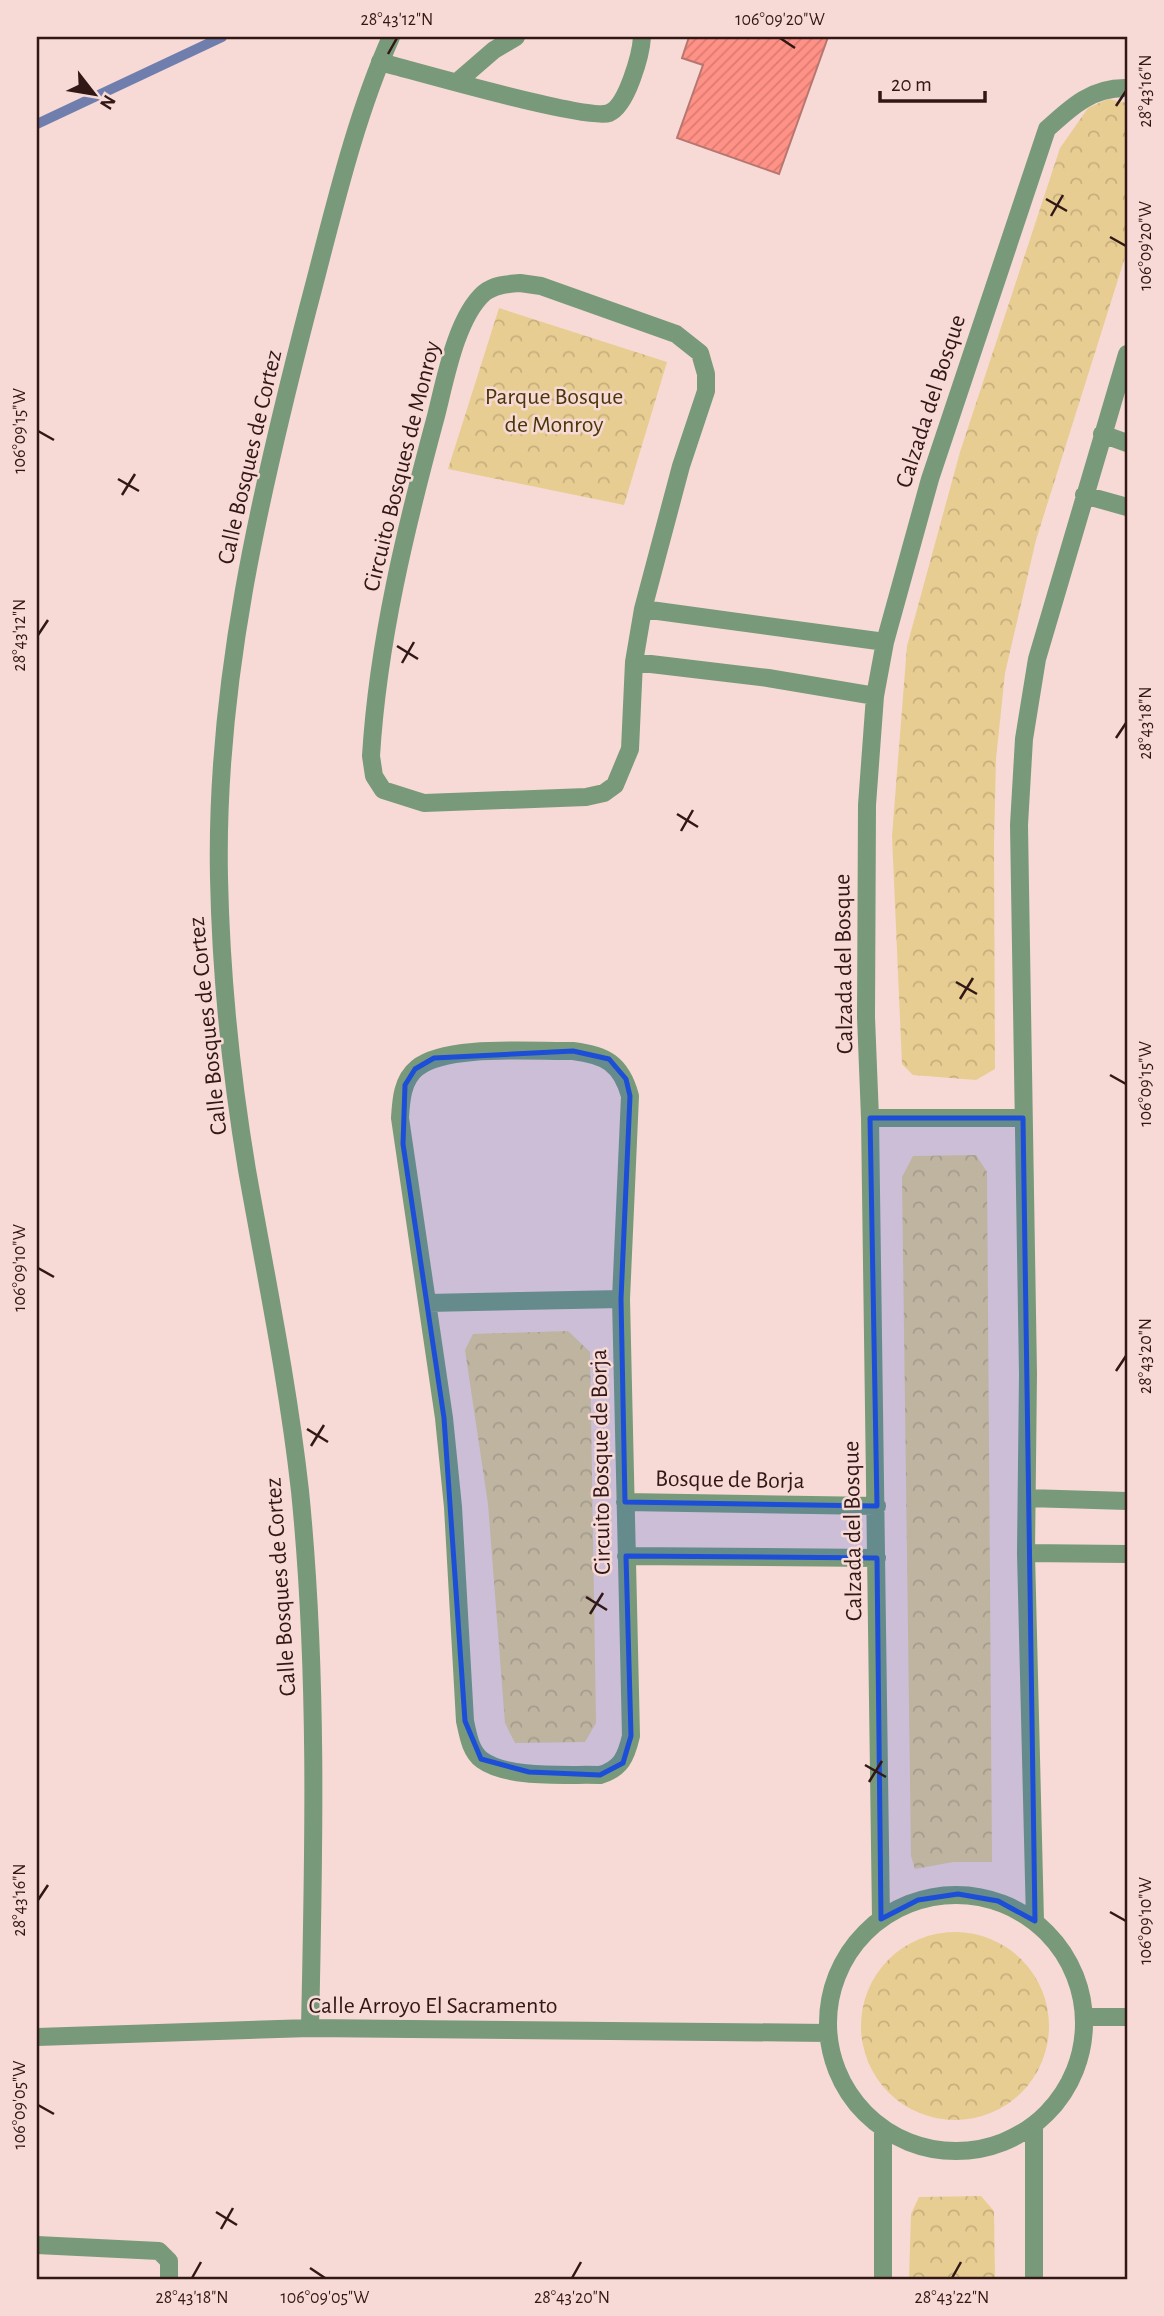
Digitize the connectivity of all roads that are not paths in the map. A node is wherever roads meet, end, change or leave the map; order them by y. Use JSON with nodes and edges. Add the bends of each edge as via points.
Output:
{"nodes":[{"id":1,"x":391,"y":37,"type":"edge"},
{"id":2,"x":516,"y":37,"type":"edge"},
{"id":3,"x":642,"y":37,"type":"edge"},
{"id":4,"x":380,"y":62,"type":"junction"},
{"id":5,"x":457,"y":82,"type":"junction"},
{"id":6,"x":1127,"y":88,"type":"edge"},
{"id":7,"x":1127,"y":354,"type":"edge"},
{"id":8,"x":1102,"y":434,"type":"junction"},
{"id":9,"x":1127,"y":443,"type":"edge"},
{"id":10,"x":1084,"y":495,"type":"junction"},
{"id":11,"x":1127,"y":507,"type":"edge"},
{"id":12,"x":643,"y":610,"type":"junction"},
{"id":13,"x":885,"y":642,"type":"junction"},
{"id":14,"x":635,"y":662,"type":"junction"},
{"id":15,"x":875,"y":696,"type":"junction"},
{"id":16,"x":870,"y":1118,"type":"junction"},
{"id":17,"x":1023,"y":1118,"type":"junction"},
{"id":18,"x":621,"y":1299,"type":"junction"},
{"id":19,"x":427,"y":1304,"type":"junction"},
{"id":20,"x":1027,"y":1498,"type":"junction"},
{"id":21,"x":1127,"y":1501,"type":"edge"},
{"id":22,"x":625,"y":1502,"type":"junction"},
{"id":23,"x":877,"y":1506,"type":"junction"},
{"id":24,"x":1026,"y":1553,"type":"junction"},
{"id":25,"x":1127,"y":1554,"type":"edge"},
{"id":26,"x":626,"y":1556,"type":"junction"},
{"id":27,"x":877,"y":1558,"type":"junction"},
{"id":28,"x":881,"y":1919,"type":"junction"},
{"id":29,"x":1035,"y":1921,"type":"junction"},
{"id":30,"x":1084,"y":2017,"type":"junction"},
{"id":31,"x":1127,"y":2017,"type":"edge"},
{"id":32,"x":310,"y":2028,"type":"junction"},
{"id":33,"x":828,"y":2033,"type":"junction"},
{"id":34,"x":37,"y":2037,"type":"edge"},
{"id":35,"x":1034,"y":2125,"type":"junction"},
{"id":36,"x":883,"y":2129,"type":"junction"},
{"id":37,"x":37,"y":2245,"type":"edge"},
{"id":38,"x":169,"y":2279,"type":"edge"},
{"id":39,"x":883,"y":2279,"type":"edge"},
{"id":40,"x":1034,"y":2279,"type":"edge"}],
"edges":[{"from":1,"to":4,"type":"street","name":"Calle Bosques de Cortez"},
{"from":2,"to":5,"type":"street"},
{"from":3,"to":5,"type":"street","via":[[626,94],[610,113],[590,114]]},
{"from":4,"to":5,"type":"street"},
{"from":4,"to":32,"type":"street","name":"Calle Bosques de Cortez","via":[[276,436],[232,659],[222,768],[222,967],[247,1166],[299,1487],[310,1615],[316,1761]]},
{"from":6,"to":13,"type":"street","name":"Calzada del Bosque","via":[[1105,88],[1088,95],[1047,129],[930,479]]},
{"from":7,"to":8,"type":"street"},
{"from":8,"to":9,"type":"street"},
{"from":8,"to":10,"type":"street"},
{"from":10,"to":11,"type":"street"},
{"from":10,"to":17,"type":"street","via":[[1037,659],[1024,739],[1019,825]]},
{"from":12,"to":13,"type":"street"},
{"from":12,"to":14,"type":"street","name":"Circuito Bosques de Monroy"},
{"from":12,"to":14,"type":"street","name":"Circuito Bosques de Monroy","via":[[706,391],[700,353],[689,341],[664,328],[541,286],[501,285],[485,293],[461,330],[412,506],[390,608],[372,734],[374,776],[383,790],[424,803],[604,793],[615,785],[629,749]]},
{"from":13,"to":15,"type":"street","name":"Calzada del Bosque"},
{"from":14,"to":15,"type":"street"},
{"from":15,"to":16,"type":"street","name":"Calzada del Bosque","via":[[866,818]]},
{"from":16,"to":17,"type":"street"},
{"from":16,"to":23,"type":"street","name":"Calzada del Bosque"},
{"from":17,"to":20,"type":"street"},
{"from":18,"to":19,"type":"street"},
{"from":18,"to":19,"type":"street","name":"Circuito Bosque de Borja","via":[[630,1096],[617,1066],[594,1054],[573,1051],[434,1058],[415,1069],[405,1085],[402,1144]]},
{"from":18,"to":22,"type":"street","name":"Circuito Bosque de Borja"},
{"from":19,"to":26,"type":"street","name":"Circuito Bosque de Borja","via":[[453,1507],[465,1721],[469,1743],[481,1759],[529,1772],[600,1775],[623,1763],[631,1736]]},
{"from":20,"to":21,"type":"street"},
{"from":20,"to":24,"type":"street"},
{"from":22,"to":23,"type":"street","name":"Bosque de Borja"},
{"from":22,"to":26,"type":"street","name":"Circuito Bosque de Borja"},
{"from":23,"to":27,"type":"street","name":"Calzada del Bosque"},
{"from":24,"to":25,"type":"street"},
{"from":24,"to":29,"type":"street"},
{"from":26,"to":27,"type":"street"},
{"from":27,"to":28,"type":"street","name":"Calzada del Bosque"},
{"from":28,"to":29,"type":"street","via":[[918,1900],[958,1894],[999,1901]]},
{"from":28,"to":33,"type":"street","via":[[858,1941],[840,1969],[830,2000]]},
{"from":29,"to":30,"type":"street","via":[[1063,1951],[1080,1988]]},
{"from":30,"to":31,"type":"street"},
{"from":30,"to":35,"type":"street","via":[[1078,2066],[1060,2099]]},
{"from":32,"to":33,"type":"street","name":"Calle Arroyo El Sacramento"},
{"from":32,"to":34,"type":"street","name":"Calle Arroyo El Sacramento"},
{"from":33,"to":36,"type":"street","via":[[837,2070],[855,2104]]},
{"from":35,"to":36,"type":"street","via":[[1006,2142],[975,2151],[943,2152],[912,2144]]},
{"from":35,"to":40,"type":"street"},
{"from":36,"to":39,"type":"street"},
{"from":37,"to":38,"type":"street","via":[[159,2251],[169,2261]]}]}
